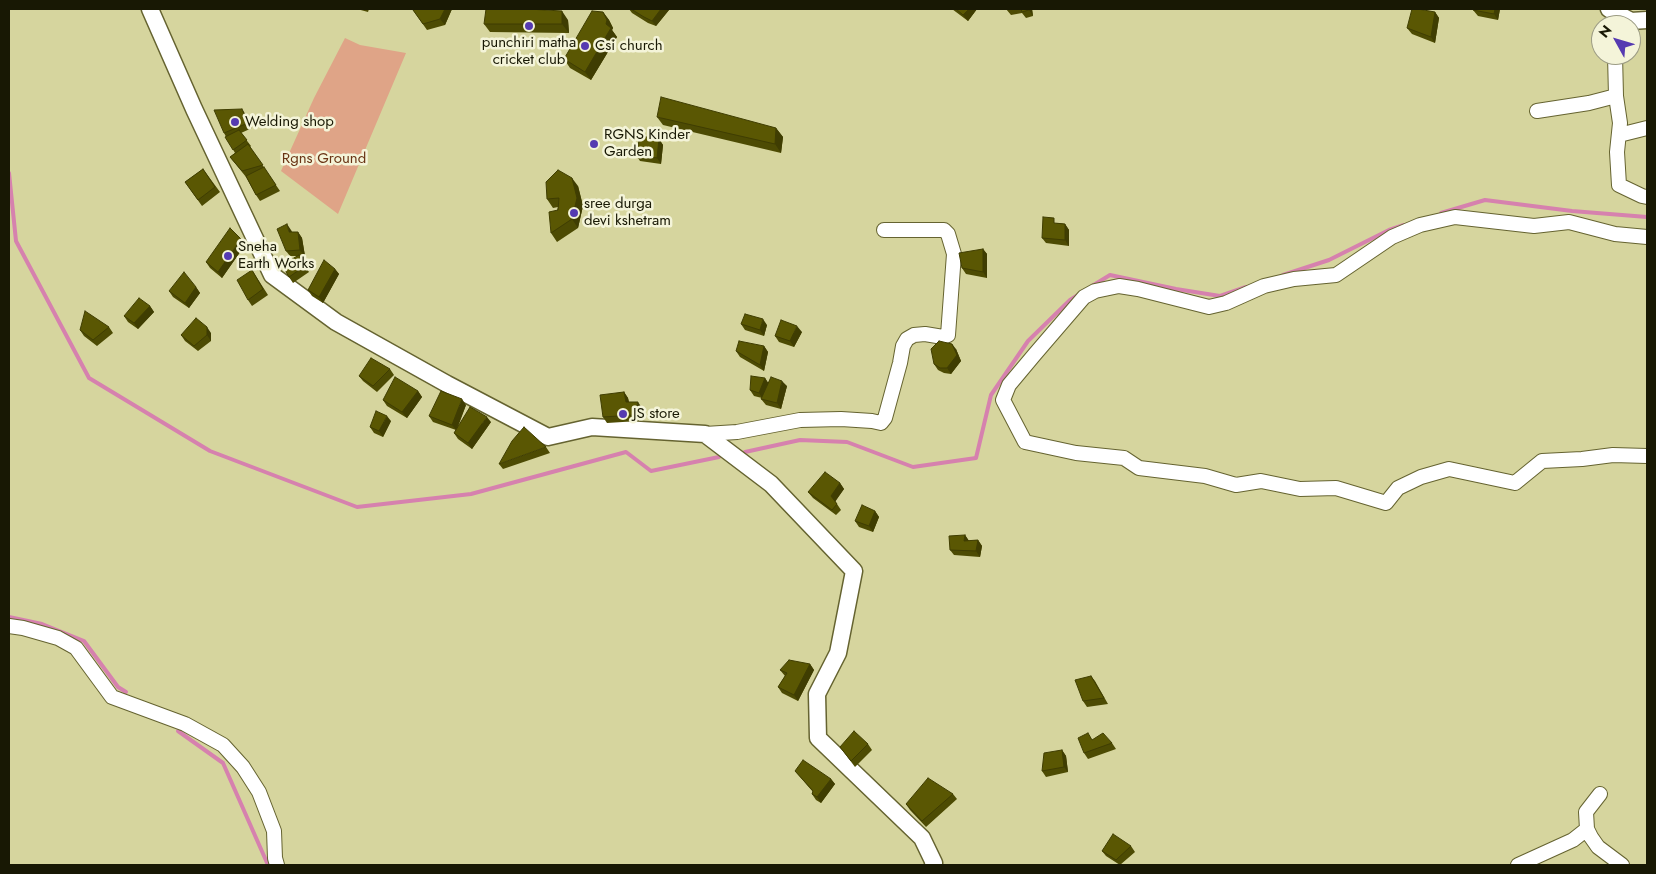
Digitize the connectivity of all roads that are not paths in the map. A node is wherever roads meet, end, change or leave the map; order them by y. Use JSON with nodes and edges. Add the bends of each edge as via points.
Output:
{"nodes":[{"id":1,"x":150,"y":9,"type":"edge"},
{"id":2,"x":1615,"y":65,"type":"edge"},
{"id":3,"x":1616,"y":96,"type":"junction"},
{"id":4,"x":1537,"y":111,"type":"dead end"},
{"id":5,"x":1647,"y":128,"type":"edge"},
{"id":6,"x":1619,"y":135,"type":"junction"},
{"id":7,"x":1647,"y":197,"type":"edge"},
{"id":8,"x":884,"y":230,"type":"dead end"},
{"id":9,"x":1647,"y":237,"type":"edge"},
{"id":10,"x":705,"y":434,"type":"junction"},
{"id":11,"x":1647,"y":456,"type":"edge"},
{"id":12,"x":9,"y":626,"type":"edge"},
{"id":13,"x":1600,"y":794,"type":"dead end"},
{"id":14,"x":1588,"y":829,"type":"junction"},
{"id":15,"x":276,"y":865,"type":"edge"},
{"id":16,"x":935,"y":865,"type":"edge"},
{"id":17,"x":1518,"y":865,"type":"edge"},
{"id":18,"x":1622,"y":865,"type":"edge"}],
"edges":[{"from":1,"to":10,"type":"street","via":[[272,275],[339,323],[548,437],[592,427]]},
{"from":2,"to":3,"type":"street"},
{"from":3,"to":4,"type":"street"},
{"from":3,"to":6,"type":"street"},
{"from":5,"to":6,"type":"street"},
{"from":6,"to":7,"type":"street","via":[[1620,185]]},
{"from":8,"to":10,"type":"street","via":[[944,230],[954,254],[948,335],[943,338],[914,335],[908,339],[903,346],[881,423],[841,418],[800,420],[737,432]]},
{"from":9,"to":11,"type":"street","via":[[1615,234],[1569,222],[1534,226],[1455,217],[1420,224],[1392,237],[1336,275],[1264,286],[1209,307],[1119,286],[1095,291],[1084,297],[1009,384],[1003,400],[1025,442],[1124,458],[1140,468],[1205,476],[1236,485],[1260,481],[1300,489],[1336,488],[1386,502],[1398,488],[1449,469],[1515,483],[1542,461],[1613,455]]},
{"from":10,"to":16,"type":"street","via":[[771,484],[854,571],[838,652],[817,694],[818,738],[922,838]]},
{"from":12,"to":15,"type":"street","via":[[58,638],[76,648],[112,697],[185,724],[223,745],[243,766],[259,792],[274,831]]},
{"from":13,"to":14,"type":"street","via":[[1586,812]]},
{"from":14,"to":17,"type":"street","via":[[1573,840]]},
{"from":14,"to":18,"type":"street","via":[[1598,847]]}]}
